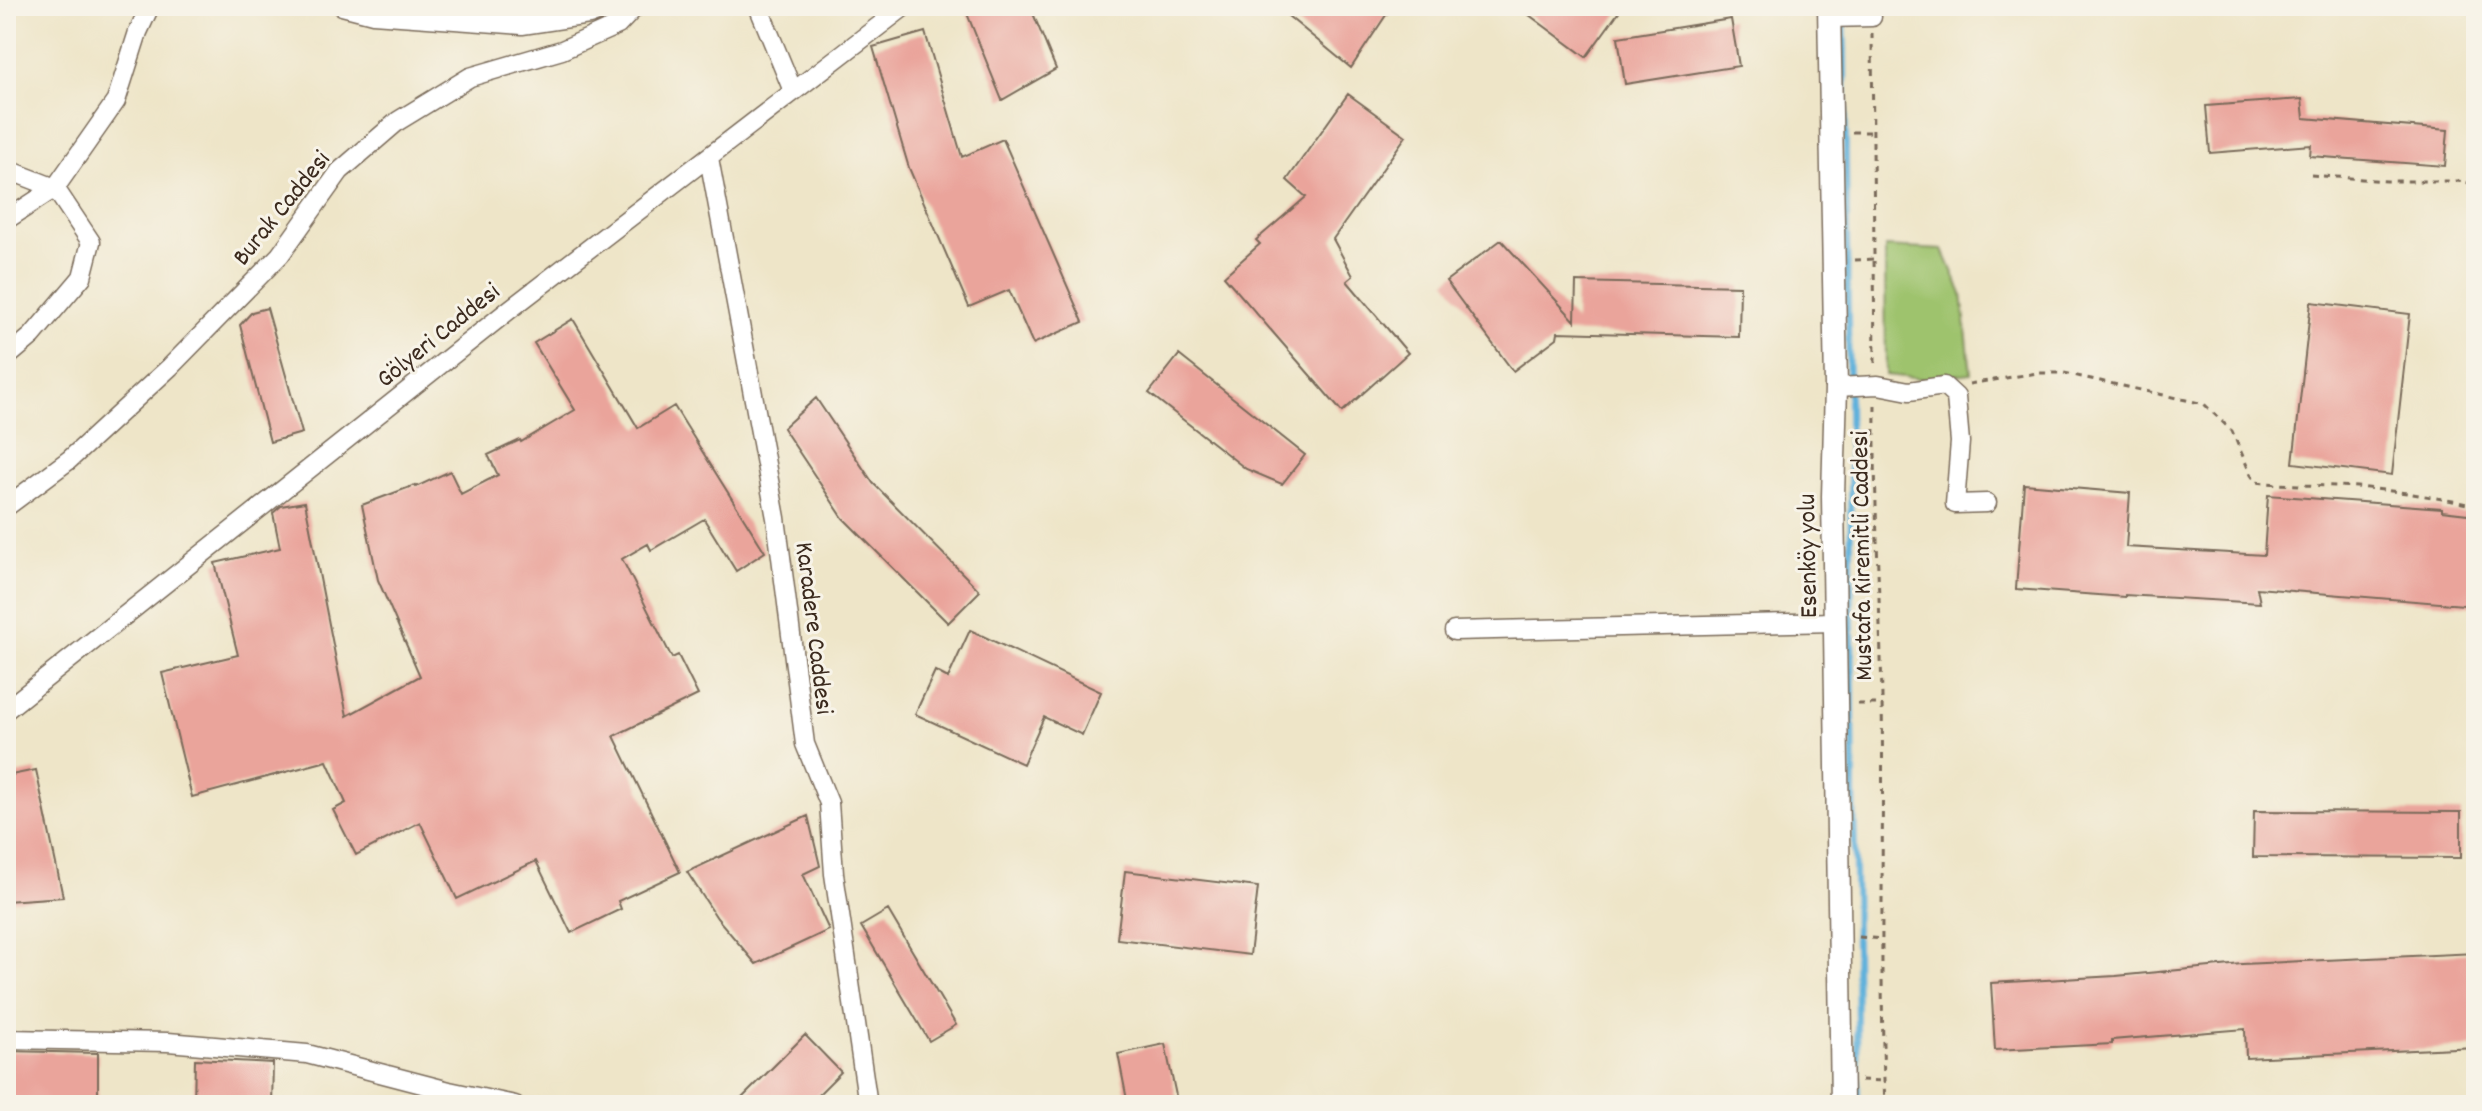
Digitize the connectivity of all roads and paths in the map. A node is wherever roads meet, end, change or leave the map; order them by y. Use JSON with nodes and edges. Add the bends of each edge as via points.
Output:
{"nodes":[{"id":1,"x":150,"y":6,"type":"edge"},
{"id":2,"x":342,"y":6,"type":"edge"},
{"id":3,"x":471,"y":6,"type":"edge"},
{"id":4,"x":613,"y":6,"type":"edge"},
{"id":5,"x":636,"y":6,"type":"edge"},
{"id":6,"x":758,"y":6,"type":"edge"},
{"id":7,"x":905,"y":6,"type":"edge"},
{"id":8,"x":1836,"y":15,"type":"edge"},
{"id":9,"x":1872,"y":17,"type":"joint"},
{"id":10,"x":442,"y":20,"type":"junction"},
{"id":11,"x":793,"y":91,"type":"junction"},
{"id":12,"x":1854,"y":132,"type":"dead end"},
{"id":13,"x":1873,"y":132,"type":"junction"},
{"id":14,"x":709,"y":158,"type":"junction"},
{"id":15,"x":6,"y":169,"type":"edge"},
{"id":16,"x":2311,"y":175,"type":"dead end"},
{"id":17,"x":2476,"y":184,"type":"edge"},
{"id":18,"x":55,"y":188,"type":"junction"},
{"id":19,"x":6,"y":220,"type":"edge"},
{"id":20,"x":1875,"y":259,"type":"junction"},
{"id":21,"x":1855,"y":260,"type":"dead end"},
{"id":22,"x":6,"y":358,"type":"edge"},
{"id":23,"x":1852,"y":386,"type":"junction"},
{"id":24,"x":1944,"y":386,"type":"junction"},
{"id":25,"x":1987,"y":503,"type":"dead end"},
{"id":26,"x":2476,"y":506,"type":"edge"},
{"id":27,"x":6,"y":507,"type":"edge"},
{"id":28,"x":1835,"y":622,"type":"junction"},
{"id":29,"x":1454,"y":631,"type":"dead end"},
{"id":30,"x":1862,"y":704,"type":"dead end"},
{"id":31,"x":1882,"y":704,"type":"junction"},
{"id":32,"x":6,"y":710,"type":"edge"},
{"id":33,"x":1864,"y":937,"type":"dead end"},
{"id":34,"x":1883,"y":939,"type":"junction"},
{"id":35,"x":6,"y":1039,"type":"edge"},
{"id":36,"x":1867,"y":1080,"type":"dead end"},
{"id":37,"x":1884,"y":1081,"type":"junction"},
{"id":38,"x":515,"y":1105,"type":"edge"},
{"id":39,"x":868,"y":1105,"type":"edge"},
{"id":40,"x":1842,"y":1105,"type":"edge"},
{"id":41,"x":1885,"y":1105,"type":"edge"}],
"edges":[{"from":1,"to":18,"type":"street","via":[[116,101]]},
{"from":2,"to":10,"type":"street"},
{"from":3,"to":10,"type":"street"},
{"from":4,"to":10,"type":"street","via":[[522,25]]},
{"from":5,"to":27,"type":"street","name":"Burak Caddesi","via":[[618,25],[562,50],[470,77],[398,121],[340,171],[280,255],[170,367],[69,460]]},
{"from":6,"to":11,"type":"street"},
{"from":7,"to":11,"type":"street","name":"Gölyeri Caddesi"},
{"from":8,"to":9,"type":"street"},
{"from":8,"to":23,"type":"street","name":"Esenköy yolu"},
{"from":9,"to":13,"type":"path","name":"Mustafa Kiremitli Caddesi"},
{"from":11,"to":14,"type":"street","name":"Gölyeri Caddesi"},
{"from":12,"to":13,"type":"path"},
{"from":13,"to":20,"type":"path","name":"Mustafa Kiremitli Caddesi"},
{"from":14,"to":32,"type":"street","name":"Gölyeri Caddesi"},
{"from":14,"to":39,"type":"street","name":"Karadere Caddesi","via":[[776,518],[805,744],[829,803],[834,874]]},
{"from":15,"to":18,"type":"street"},
{"from":16,"to":17,"type":"path"},
{"from":18,"to":19,"type":"street"},
{"from":18,"to":22,"type":"street","via":[[91,242],[82,277]]},
{"from":20,"to":21,"type":"path"},
{"from":20,"to":23,"type":"path","name":"Mustafa Kiremitli Caddesi"},
{"from":23,"to":24,"type":"street","via":[[1909,391]]},
{"from":23,"to":28,"type":"street","name":"Esenköy yolu","via":[[1833,496]]},
{"from":23,"to":31,"type":"path","name":"Mustafa Kiremitli Caddesi","via":[[1874,480]]},
{"from":24,"to":25,"type":"street","via":[[1956,397],[1960,442],[1955,504]]},
{"from":24,"to":26,"type":"path","via":[[2064,373],[2169,395],[2204,404],[2232,431],[2256,482],[2355,487]]},
{"from":28,"to":29,"type":"street"},
{"from":28,"to":40,"type":"street","name":"Esenköy yolu"},
{"from":30,"to":31,"type":"path"},
{"from":31,"to":34,"type":"path","name":"Mustafa Kiremitli Caddesi"},
{"from":33,"to":34,"type":"path"},
{"from":34,"to":37,"type":"path","name":"Mustafa Kiremitli Caddesi"},
{"from":35,"to":38,"type":"street","via":[[168,1042],[307,1054]]},
{"from":36,"to":37,"type":"path"},
{"from":37,"to":41,"type":"path","name":"Mustafa Kiremitli Caddesi"}]}
